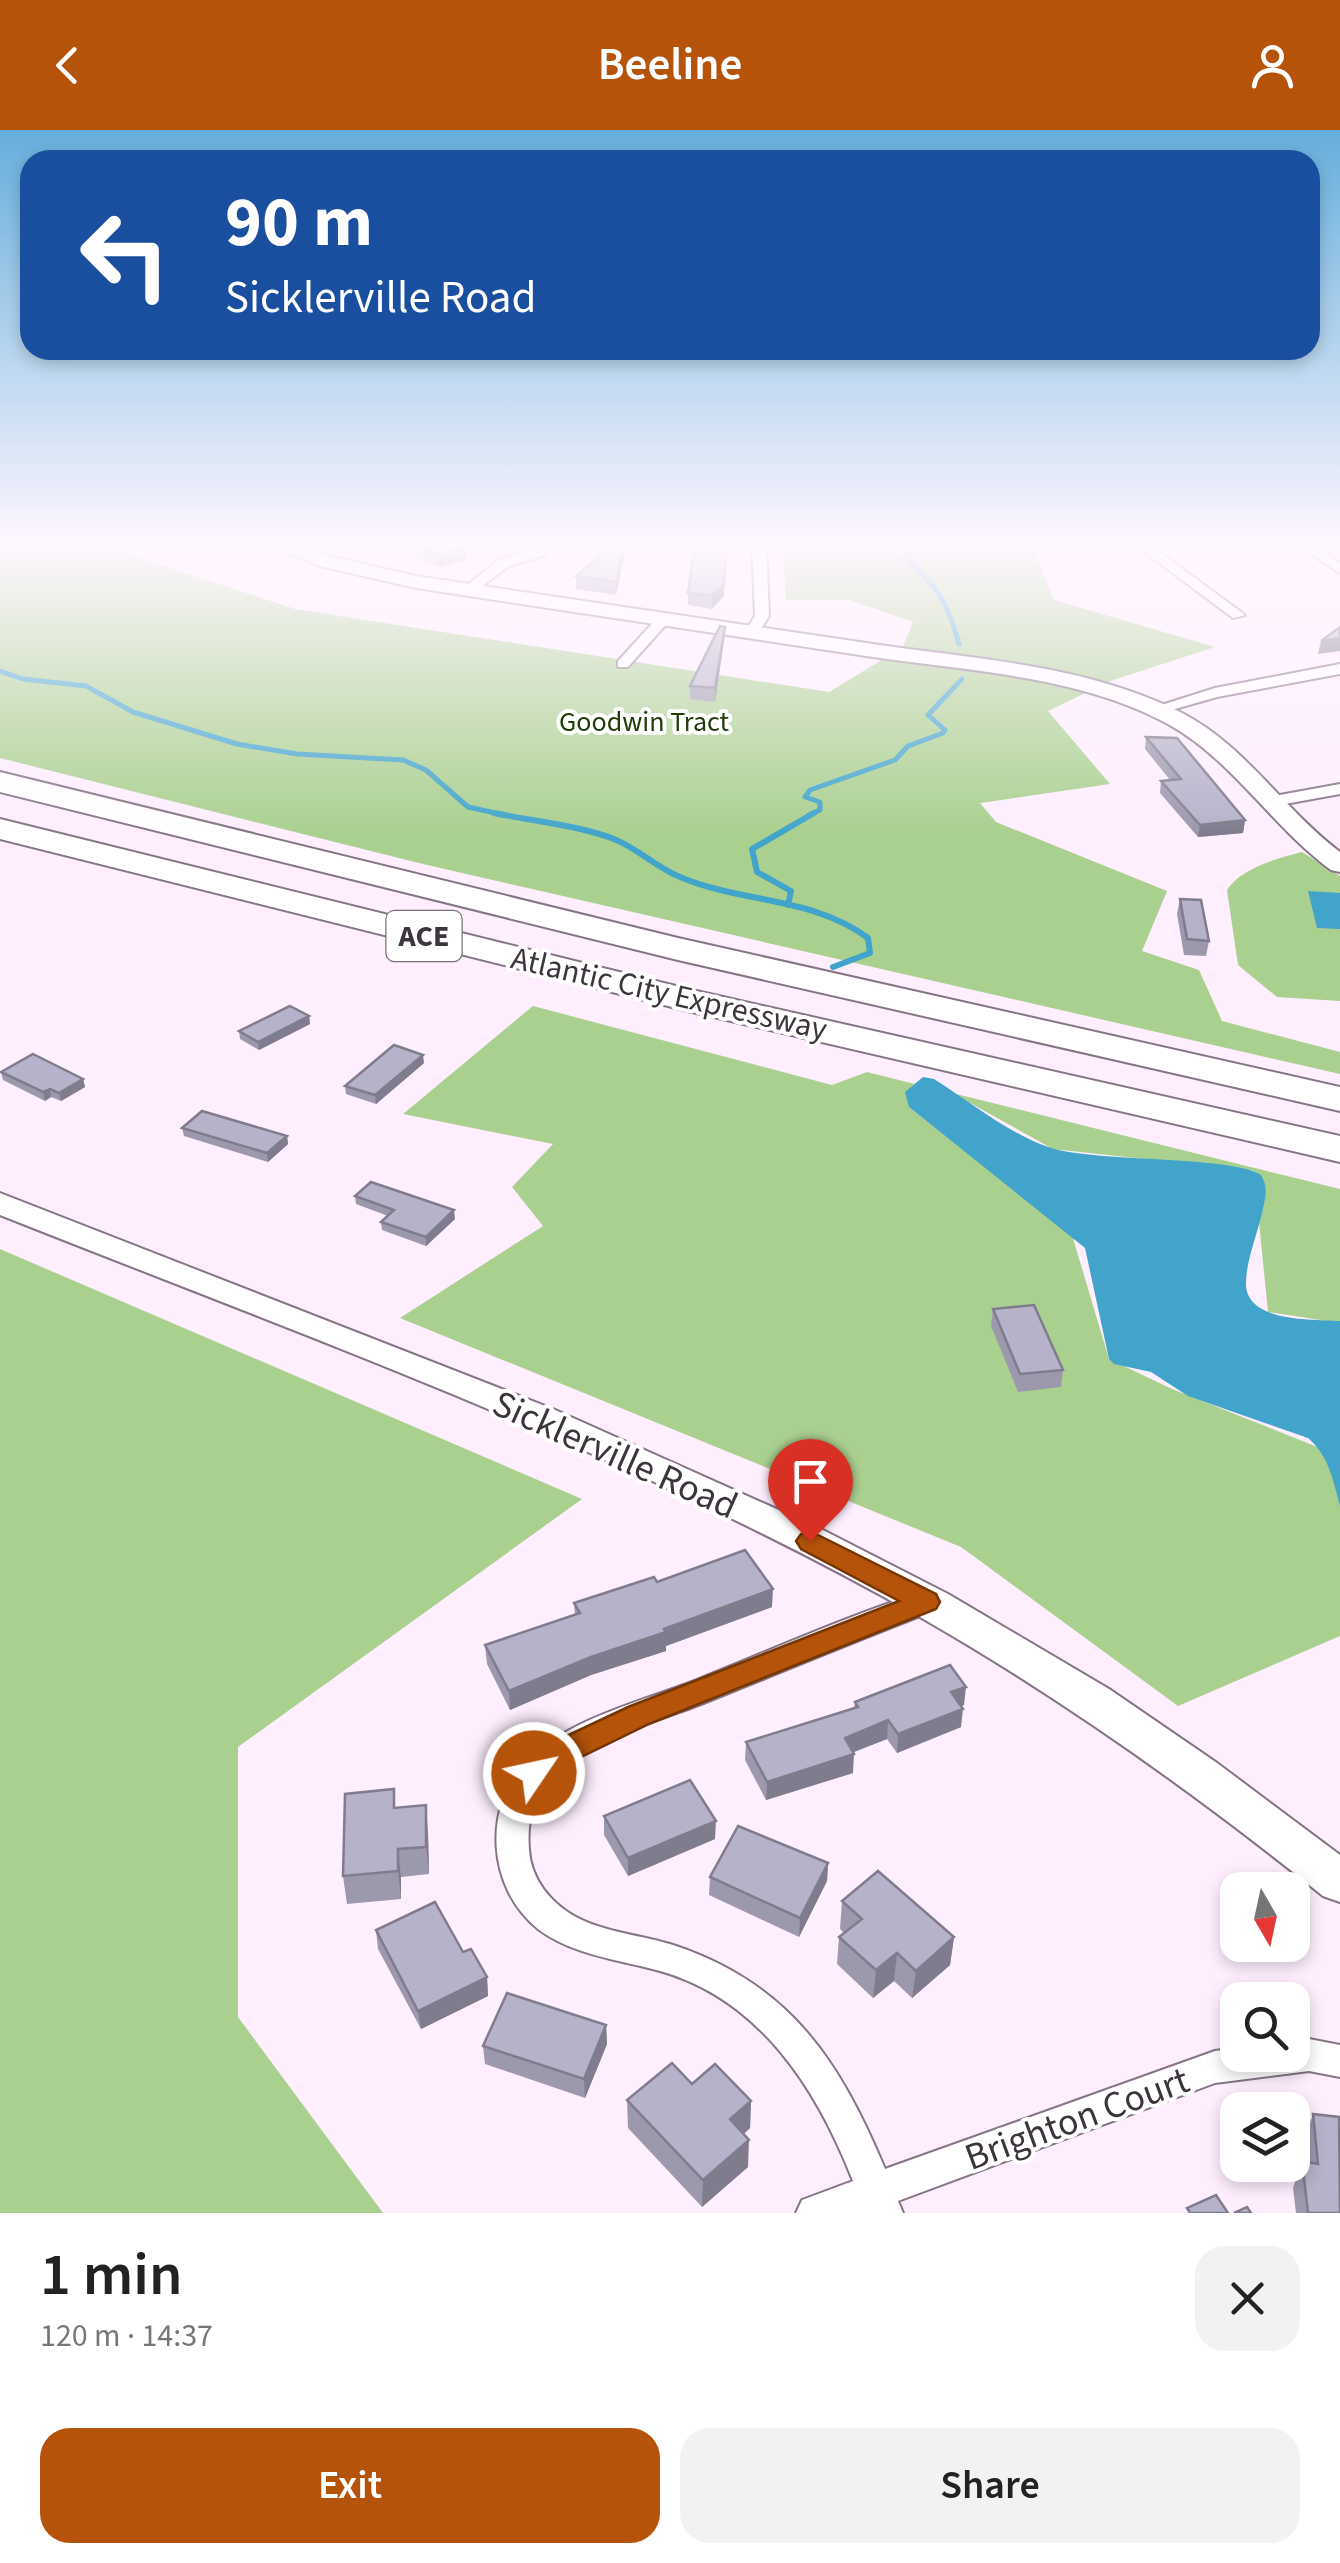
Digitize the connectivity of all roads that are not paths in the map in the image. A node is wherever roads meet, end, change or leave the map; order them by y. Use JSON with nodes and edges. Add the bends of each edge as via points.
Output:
{"nodes":[{"id":1,"x":646,"y":639,"type":"edge"},
{"id":2,"x":799,"y":639,"type":"edge"},
{"id":3,"x":624,"y":664,"type":"dead end"},
{"id":4,"x":1340,"y":669,"type":"edge"},
{"id":5,"x":1154,"y":710,"type":"junction"},
{"id":6,"x":0,"y":782,"type":"edge"},
{"id":7,"x":1340,"y":789,"type":"edge"},
{"id":8,"x":1269,"y":802,"type":"junction"},
{"id":9,"x":0,"y":829,"type":"edge"},
{"id":10,"x":1340,"y":864,"type":"edge"},
{"id":11,"x":1340,"y":1099,"type":"edge"},
{"id":12,"x":1340,"y":1149,"type":"edge"},
{"id":13,"x":0,"y":1202,"type":"edge"},
{"id":14,"x":926,"y":1602,"type":"junction"},
{"id":15,"x":1340,"y":1882,"type":"edge"},
{"id":16,"x":1340,"y":2062,"type":"edge"},
{"id":17,"x":880,"y":2203,"type":"edge"},
{"id":18,"x":814,"y":2213,"type":"edge"}],
"edges":[{"from":1,"to":3,"type":"street"},
{"from":2,"to":5,"type":"street","via":[[1034,675]]},
{"from":4,"to":5,"type":"street"},
{"from":5,"to":8,"type":"street","via":[[1219,747]]},
{"from":6,"to":11,"type":"highway","name":"Atlantic City Expressway","number":"ACE","via":[[678,950]]},
{"from":7,"to":8,"type":"street"},
{"from":8,"to":10,"type":"street"},
{"from":9,"to":12,"type":"highway","name":"Atlantic City Expressway","number":"ACE","via":[[674,996]]},
{"from":13,"to":14,"type":"street","name":"Sicklerville Road","via":[[627,1458]]},
{"from":14,"to":15,"type":"street","name":"Sicklerville Road","via":[[1132,1727]]},
{"from":14,"to":17,"type":"street","via":[[556,1755],[519,1792],[512,1813],[514,1864],[548,1918],[733,1986],[816,2064],[844,2112]]},
{"from":16,"to":17,"type":"street","name":"Brighton Court","via":[[1309,2055],[1215,2067]]},
{"from":17,"to":18,"type":"street","name":"Brighton Court"}]}
